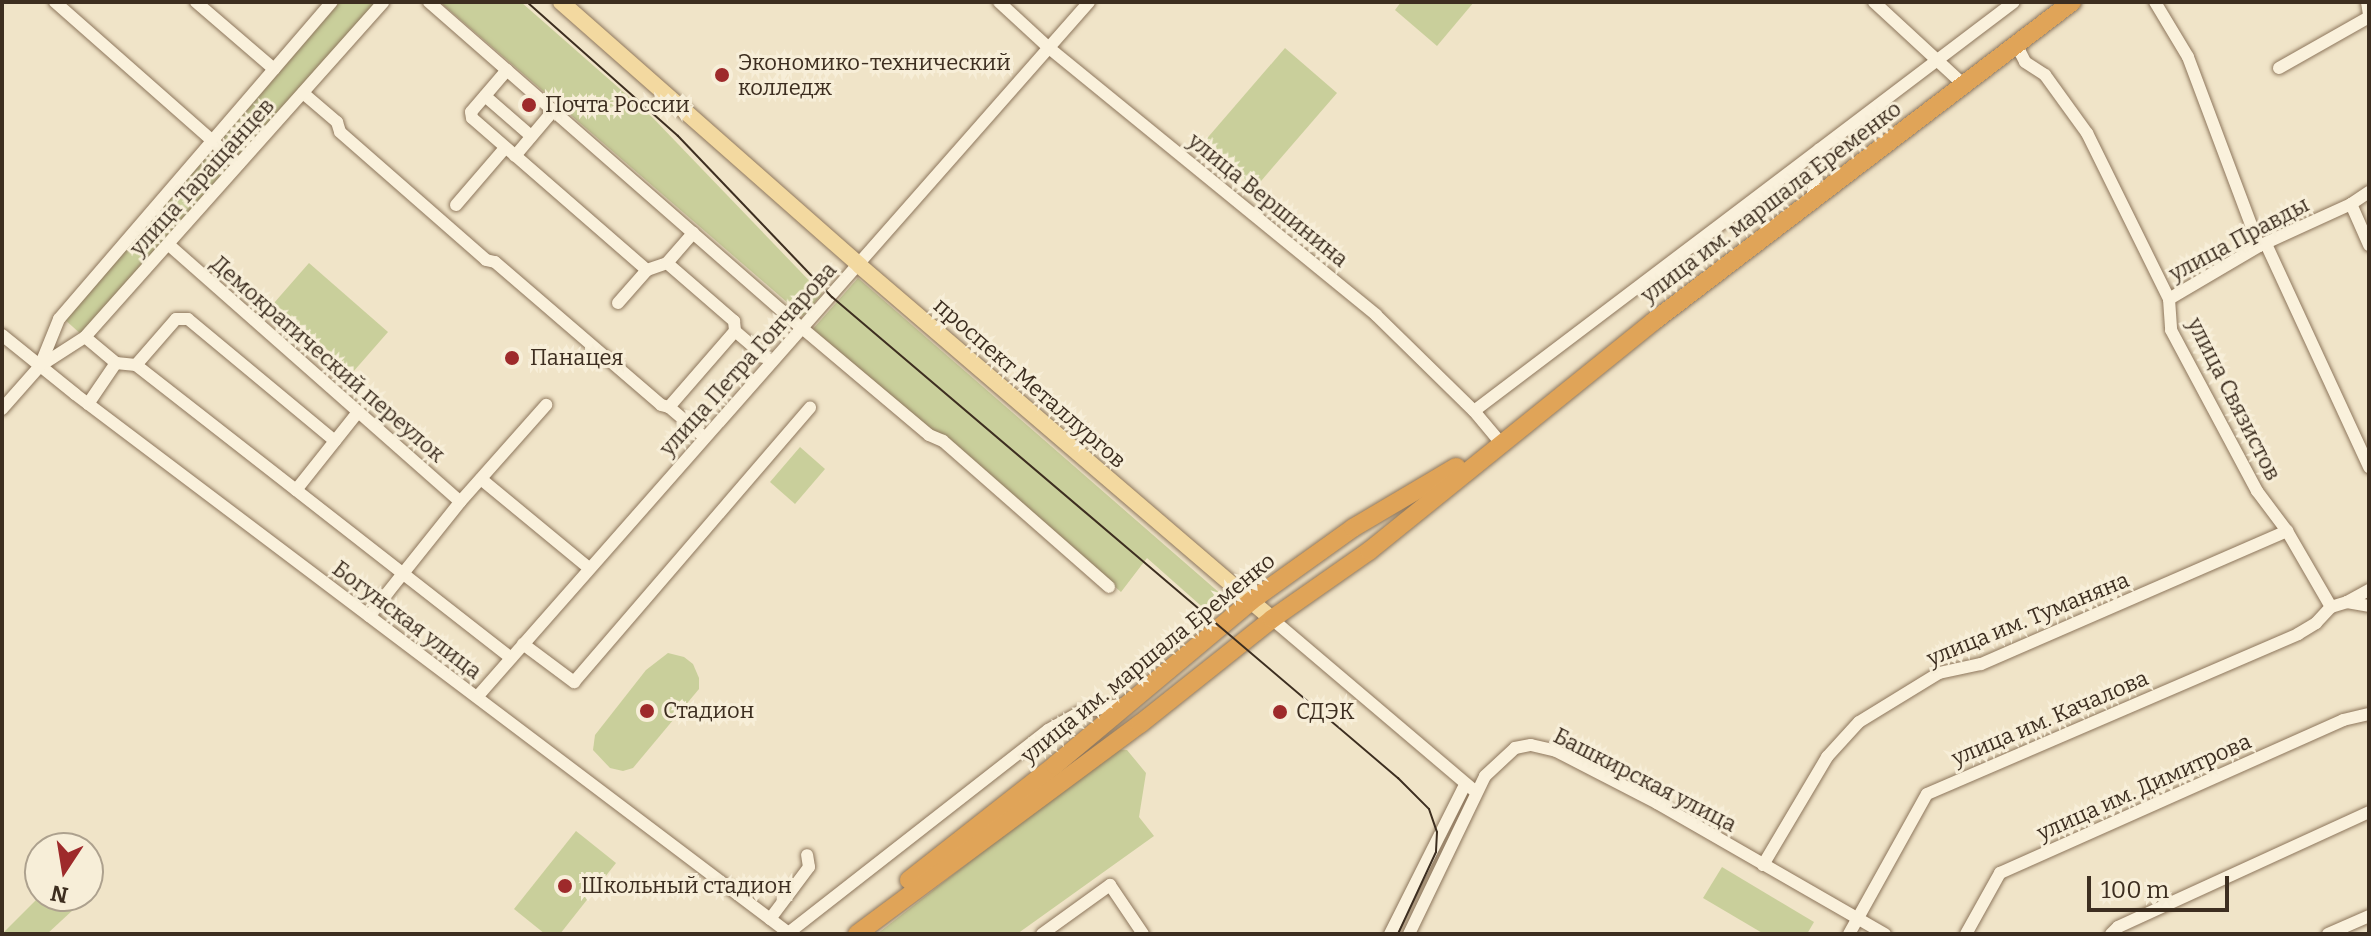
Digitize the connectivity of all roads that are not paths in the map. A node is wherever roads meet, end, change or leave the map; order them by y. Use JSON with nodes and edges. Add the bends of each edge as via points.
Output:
{"nodes":[{"id":1,"x":55,"y":2,"type":"edge"},
{"id":2,"x":196,"y":2,"type":"edge"},
{"id":3,"x":332,"y":2,"type":"edge"},
{"id":4,"x":383,"y":2,"type":"edge"},
{"id":5,"x":429,"y":2,"type":"edge"},
{"id":6,"x":561,"y":2,"type":"edge"},
{"id":7,"x":999,"y":2,"type":"edge"},
{"id":8,"x":1089,"y":2,"type":"edge"},
{"id":9,"x":1874,"y":2,"type":"edge"},
{"id":10,"x":2014,"y":2,"type":"edge"},
{"id":11,"x":2072,"y":2,"type":"edge"},
{"id":12,"x":2155,"y":2,"type":"edge"},
{"id":13,"x":2367,"y":2,"type":"edge"},
{"id":14,"x":2369,"y":16,"type":"edge"},
{"id":15,"x":2016,"y":44,"type":"junction"},
{"id":16,"x":1049,"y":48,"type":"junction"},
{"id":17,"x":1937,"y":59,"type":"junction"},
{"id":18,"x":2279,"y":68,"type":"dead end"},
{"id":19,"x":274,"y":69,"type":"junction"},
{"id":20,"x":507,"y":70,"type":"junction"},
{"id":21,"x":1964,"y":85,"type":"junction"},
{"id":22,"x":303,"y":93,"type":"junction"},
{"id":23,"x":485,"y":96,"type":"junction"},
{"id":24,"x":553,"y":111,"type":"junction"},
{"id":25,"x":531,"y":136,"type":"junction"},
{"id":26,"x":214,"y":140,"type":"junction"},
{"id":27,"x":1819,"y":149,"type":"junction"},
{"id":28,"x":510,"y":152,"type":"junction"},
{"id":29,"x":239,"y":164,"type":"junction"},
{"id":30,"x":2369,"y":192,"type":"edge"},
{"id":31,"x":1812,"y":201,"type":"junction"},
{"id":32,"x":2351,"y":204,"type":"junction"},
{"id":33,"x":456,"y":205,"type":"dead end"},
{"id":34,"x":693,"y":233,"type":"junction"},
{"id":35,"x":169,"y":245,"type":"junction"},
{"id":36,"x":2262,"y":245,"type":"junction"},
{"id":37,"x":2369,"y":245,"type":"edge"},
{"id":38,"x":667,"y":263,"type":"junction"},
{"id":39,"x":860,"y":266,"type":"junction"},
{"id":40,"x":647,"y":270,"type":"junction"},
{"id":41,"x":2169,"y":299,"type":"junction"},
{"id":42,"x":618,"y":303,"type":"dead end"},
{"id":43,"x":802,"y":328,"type":"junction"},
{"id":44,"x":735,"y":331,"type":"junction"},
{"id":45,"x":2,"y":335,"type":"edge"},
{"id":46,"x":85,"y":337,"type":"junction"},
{"id":47,"x":770,"y":361,"type":"junction"},
{"id":48,"x":116,"y":363,"type":"junction"},
{"id":49,"x":136,"y":365,"type":"junction"},
{"id":50,"x":40,"y":366,"type":"junction"},
{"id":51,"x":88,"y":404,"type":"junction"},
{"id":52,"x":546,"y":405,"type":"dead end"},
{"id":53,"x":669,"y":407,"type":"junction"},
{"id":54,"x":810,"y":408,"type":"dead end"},
{"id":55,"x":2,"y":409,"type":"edge"},
{"id":56,"x":1474,"y":411,"type":"junction"},
{"id":57,"x":358,"y":412,"type":"junction"},
{"id":58,"x":703,"y":436,"type":"junction"},
{"id":59,"x":335,"y":441,"type":"junction"},
{"id":60,"x":1500,"y":442,"type":"junction"},
{"id":61,"x":2369,"y":467,"type":"edge"},
{"id":62,"x":481,"y":479,"type":"junction"},
{"id":63,"x":296,"y":490,"type":"junction"},
{"id":64,"x":460,"y":502,"type":"junction"},
{"id":65,"x":1353,"y":528,"type":"junction"},
{"id":66,"x":2287,"y":531,"type":"junction"},
{"id":67,"x":1369,"y":551,"type":"junction"},
{"id":68,"x":589,"y":568,"type":"junction"},
{"id":69,"x":403,"y":573,"type":"junction"},
{"id":70,"x":1109,"y":587,"type":"dead end"},
{"id":71,"x":2369,"y":590,"type":"edge"},
{"id":72,"x":1251,"y":601,"type":"junction"},
{"id":73,"x":2347,"y":602,"type":"junction"},
{"id":74,"x":2369,"y":606,"type":"edge"},
{"id":75,"x":2331,"y":607,"type":"junction"},
{"id":76,"x":369,"y":616,"type":"junction"},
{"id":77,"x":1272,"y":619,"type":"junction"},
{"id":78,"x":523,"y":644,"type":"junction"},
{"id":79,"x":511,"y":658,"type":"junction"},
{"id":80,"x":477,"y":697,"type":"junction"},
{"id":81,"x":1125,"y":704,"type":"junction"},
{"id":82,"x":2369,"y":714,"type":"edge"},
{"id":83,"x":1140,"y":724,"type":"junction"},
{"id":84,"x":1470,"y":788,"type":"junction"},
{"id":85,"x":2369,"y":812,"type":"edge"},
{"id":86,"x":807,"y":855,"type":"dead end"},
{"id":87,"x":1763,"y":865,"type":"junction"},
{"id":88,"x":2369,"y":916,"type":"edge"},
{"id":89,"x":1857,"y":918,"type":"junction"},
{"id":90,"x":770,"y":919,"type":"junction"},
{"id":91,"x":788,"y":934,"type":"edge"},
{"id":92,"x":842,"y":934,"type":"edge"},
{"id":93,"x":857,"y":934,"type":"edge"},
{"id":94,"x":1042,"y":934,"type":"edge"},
{"id":95,"x":1143,"y":934,"type":"edge"},
{"id":96,"x":1390,"y":934,"type":"edge"},
{"id":97,"x":1409,"y":934,"type":"edge"},
{"id":98,"x":1849,"y":934,"type":"edge"},
{"id":99,"x":1885,"y":934,"type":"edge"},
{"id":100,"x":1966,"y":934,"type":"edge"},
{"id":101,"x":2111,"y":934,"type":"edge"},
{"id":102,"x":2328,"y":934,"type":"edge"}],
"edges":[{"from":1,"to":26,"type":"street"},
{"from":2,"to":19,"type":"street"},
{"from":3,"to":19,"type":"street","name":"улица Таращанцев"},
{"from":4,"to":22,"type":"street","name":"улица Таращанцев"},
{"from":5,"to":20,"type":"street"},
{"from":6,"to":39,"type":"main road","name":"проспект Металлургов"},
{"from":7,"to":16,"type":"street","name":"улица Вершинина"},
{"from":8,"to":16,"type":"street","name":"улица Петра Гончарова"},
{"from":9,"to":17,"type":"street"},
{"from":10,"to":17,"type":"street"},
{"from":11,"to":15,"type":"highway","name":"улица им. маршала Еременко"},
{"from":12,"to":36,"type":"street","via":[[2188,57]]},
{"from":13,"to":14,"type":"street"},
{"from":14,"to":18,"type":"street"},
{"from":15,"to":21,"type":"highway","name":"улица им. маршала Еременко"},
{"from":15,"to":41,"type":"street","name":"улица Связистов","via":[[2025,62],[2045,75],[2087,133]]},
{"from":16,"to":39,"type":"street","name":"улица Петра Гончарова"},
{"from":16,"to":56,"type":"street","name":"улица Вершинина","via":[[1376,315]]},
{"from":17,"to":21,"type":"street"},
{"from":17,"to":27,"type":"street"},
{"from":19,"to":26,"type":"street","name":"улица Таращанцев"},
{"from":20,"to":23,"type":"street"},
{"from":20,"to":24,"type":"street"},
{"from":21,"to":31,"type":"highway","name":"улица им. маршала Еременко"},
{"from":22,"to":29,"type":"street","name":"улица Таращанцев"},
{"from":22,"to":53,"type":"street","via":[[486,260],[495,262]]},
{"from":23,"to":25,"type":"street"},
{"from":23,"to":28,"type":"street","via":[[472,118]]},
{"from":24,"to":25,"type":"street"},
{"from":24,"to":34,"type":"street"},
{"from":25,"to":28,"type":"street"},
{"from":26,"to":29,"type":"street"},
{"from":26,"to":50,"type":"street","name":"улица Таращанцев","via":[[59,319]]},
{"from":27,"to":31,"type":"street"},
{"from":27,"to":56,"type":"street"},
{"from":28,"to":33,"type":"street"},
{"from":28,"to":40,"type":"street"},
{"from":29,"to":35,"type":"street","name":"улица Таращанцев"},
{"from":30,"to":32,"type":"street","name":"улица Правды"},
{"from":31,"to":60,"type":"highway","name":"улица им. маршала Еременко"},
{"from":32,"to":36,"type":"street","name":"улица Правды"},
{"from":32,"to":37,"type":"street"},
{"from":34,"to":38,"type":"street"},
{"from":34,"to":43,"type":"street"},
{"from":35,"to":46,"type":"street","name":"улица Таращанцев"},
{"from":35,"to":57,"type":"street","name":"Демократический переулок"},
{"from":36,"to":41,"type":"street","name":"улица Правды"},
{"from":36,"to":61,"type":"street"},
{"from":38,"to":40,"type":"street"},
{"from":38,"to":44,"type":"street","via":[[734,321]]},
{"from":39,"to":43,"type":"street","name":"улица Петра Гончарова"},
{"from":39,"to":72,"type":"main road","name":"проспект Металлургов"},
{"from":40,"to":42,"type":"street"},
{"from":41,"to":66,"type":"street","name":"улица Связистов","via":[[2171,330],[2257,491]]},
{"from":43,"to":47,"type":"street","name":"улица Петра Гончарова"},
{"from":43,"to":70,"type":"street","via":[[929,435],[943,441]]},
{"from":44,"to":47,"type":"street"},
{"from":44,"to":53,"type":"street"},
{"from":45,"to":50,"type":"street","name":"Богунская улица"},
{"from":46,"to":48,"type":"street"},
{"from":46,"to":50,"type":"street","name":"улица Таращанцев"},
{"from":47,"to":58,"type":"street","name":"улица Петра Гончарова"},
{"from":48,"to":49,"type":"street"},
{"from":48,"to":51,"type":"street"},
{"from":49,"to":59,"type":"street","via":[[176,319],[188,319]]},
{"from":49,"to":63,"type":"street"},
{"from":50,"to":51,"type":"street","name":"Богунская улица"},
{"from":50,"to":55,"type":"street","name":"улица Таращанцев"},
{"from":51,"to":76,"type":"street","name":"Богунская улица"},
{"from":52,"to":62,"type":"street"},
{"from":53,"to":58,"type":"street"},
{"from":54,"to":78,"type":"street","via":[[574,682]]},
{"from":56,"to":60,"type":"street","name":"улица Вершинина"},
{"from":57,"to":59,"type":"street"},
{"from":57,"to":64,"type":"street","name":"Демократический переулок"},
{"from":58,"to":68,"type":"street","name":"улица Петра Гончарова"},
{"from":59,"to":63,"type":"street"},
{"from":60,"to":65,"type":"highway","name":"улица им. маршала Еременко"},
{"from":60,"to":67,"type":"highway","name":"улица им. маршала Еременко"},
{"from":62,"to":64,"type":"street"},
{"from":62,"to":68,"type":"street"},
{"from":63,"to":69,"type":"street"},
{"from":64,"to":69,"type":"street"},
{"from":65,"to":67,"type":"highway","via":[[1368,541]]},
{"from":65,"to":72,"type":"highway","name":"улица им. маршала Еременко"},
{"from":66,"to":75,"type":"street","name":"улица Связистов"},
{"from":66,"to":87,"type":"street","name":"улица им. Туманяна","via":[[1981,664],[1939,673],[1859,722],[1827,757]]},
{"from":67,"to":77,"type":"highway","name":"улица им. маршала Еременко"},
{"from":68,"to":78,"type":"street","name":"улица Петра Гончарова"},
{"from":69,"to":76,"type":"street"},
{"from":69,"to":79,"type":"street"},
{"from":71,"to":73,"type":"street"},
{"from":72,"to":77,"type":"main road","name":"проспект Металлургов"},
{"from":72,"to":81,"type":"highway","name":"улица им. маршала Еременко"},
{"from":73,"to":74,"type":"street"},
{"from":73,"to":75,"type":"street"},
{"from":75,"to":89,"type":"street","name":"улица им. Качалова","via":[[2298,634],[1927,794]]},
{"from":76,"to":80,"type":"street","name":"Богунская улица"},
{"from":77,"to":83,"type":"highway","name":"улица им. маршала Еременко"},
{"from":77,"to":84,"type":"street","name":"проспект Металлургов"},
{"from":78,"to":79,"type":"street","name":"улица Петра Гончарова"},
{"from":79,"to":80,"type":"street","name":"улица Петра Гончарова"},
{"from":80,"to":90,"type":"street","name":"Богунская улица"},
{"from":81,"to":83,"type":"highway","via":[[1126,713]]},
{"from":81,"to":91,"type":"street","via":[[1080,712],[1048,730]]},
{"from":81,"to":92,"type":"highway","name":"улица им. маршала Еременко"},
{"from":82,"to":100,"type":"street","name":"улица им. Димитрова","via":[[2343,720],[2000,873]]},
{"from":83,"to":93,"type":"highway","name":"улица им. маршала Еременко"},
{"from":84,"to":87,"type":"street","name":"Башкирская улица","via":[[1515,748],[1543,747],[1657,803]]},
{"from":84,"to":96,"type":"street"},
{"from":84,"to":97,"type":"street","name":"Башкирская улица"},
{"from":85,"to":101,"type":"street"},
{"from":86,"to":90,"type":"street","via":[[809,867]]},
{"from":87,"to":89,"type":"street","name":"Башкирская улица"},
{"from":88,"to":102,"type":"street"},
{"from":89,"to":98,"type":"street","name":"улица им. Качалова"},
{"from":89,"to":99,"type":"street","name":"Башкирская улица"},
{"from":90,"to":91,"type":"street","name":"Богунская улица"},
{"from":94,"to":95,"type":"street","via":[[1110,885]]}]}
